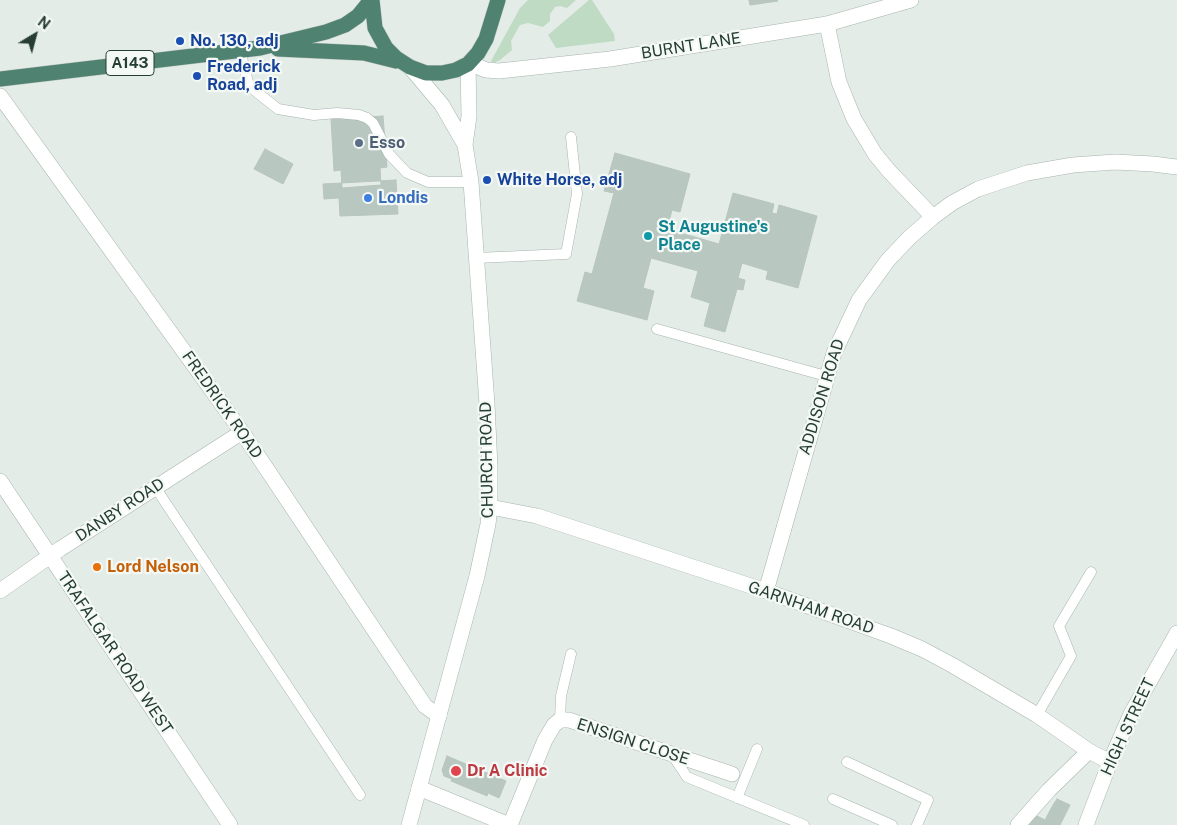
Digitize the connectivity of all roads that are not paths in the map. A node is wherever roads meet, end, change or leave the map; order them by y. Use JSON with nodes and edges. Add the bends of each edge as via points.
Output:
{"nodes":[{"id":1,"x":372,"y":0,"type":"edge"},
{"id":2,"x":498,"y":0,"type":"edge"},
{"id":3,"x":911,"y":0,"type":"edge"},
{"id":4,"x":827,"y":24,"type":"junction"},
{"id":5,"x":260,"y":48,"type":"junction"},
{"id":6,"x":240,"y":50,"type":"junction"},
{"id":7,"x":469,"y":64,"type":"junction"},
{"id":8,"x":408,"y":67,"type":"junction"},
{"id":9,"x":0,"y":79,"type":"edge"},
{"id":10,"x":0,"y":96,"type":"edge"},
{"id":11,"x":571,"y":137,"type":"dead end"},
{"id":12,"x":465,"y":145,"type":"junction"},
{"id":13,"x":1177,"y":167,"type":"edge"},
{"id":14,"x":471,"y":182,"type":"junction"},
{"id":15,"x":933,"y":217,"type":"junction"},
{"id":16,"x":476,"y":258,"type":"junction"},
{"id":17,"x":657,"y":329,"type":"dead end"},
{"id":18,"x":826,"y":376,"type":"junction"},
{"id":19,"x":242,"y":432,"type":"junction"},
{"id":20,"x":0,"y":481,"type":"edge"},
{"id":21,"x":155,"y":488,"type":"junction"},
{"id":22,"x":490,"y":507,"type":"junction"},
{"id":23,"x":51,"y":556,"type":"junction"},
{"id":24,"x":1092,"y":572,"type":"dead end"},
{"id":25,"x":0,"y":591,"type":"edge"},
{"id":26,"x":766,"y":591,"type":"junction"},
{"id":27,"x":1177,"y":633,"type":"edge"},
{"id":28,"x":571,"y":654,"type":"dead end"},
{"id":29,"x":1037,"y":715,"type":"junction"},
{"id":30,"x":439,"y":716,"type":"junction"},
{"id":31,"x":560,"y":720,"type":"junction"},
{"id":32,"x":757,"y":749,"type":"dead end"},
{"id":33,"x":1089,"y":752,"type":"junction"},
{"id":34,"x":673,"y":756,"type":"junction"},
{"id":35,"x":847,"y":762,"type":"dead end"},
{"id":36,"x":1110,"y":762,"type":"junction"},
{"id":37,"x":732,"y":774,"type":"dead end"},
{"id":38,"x":419,"y":788,"type":"junction"},
{"id":39,"x":360,"y":795,"type":"dead end"},
{"id":40,"x":737,"y":798,"type":"junction"},
{"id":41,"x":833,"y":799,"type":"dead end"},
{"id":42,"x":230,"y":825,"type":"edge"},
{"id":43,"x":409,"y":825,"type":"edge"},
{"id":44,"x":509,"y":825,"type":"edge"},
{"id":45,"x":804,"y":825,"type":"edge"},
{"id":46,"x":892,"y":825,"type":"edge"},
{"id":47,"x":917,"y":825,"type":"edge"},
{"id":48,"x":1018,"y":825,"type":"edge"},
{"id":49,"x":1086,"y":825,"type":"edge"}],
"edges":[{"from":1,"to":5,"type":"highway","number":"A143","via":[[358,16],[338,28]]},
{"from":1,"to":8,"type":"highway","via":[[374,28],[379,39]]},
{"from":2,"to":7,"type":"highway","via":[[486,39]]},
{"from":3,"to":4,"type":"street","name":"BURNT LANE"},
{"from":4,"to":7,"type":"street","name":"BURNT LANE","via":[[528,69],[486,70]]},
{"from":4,"to":15,"type":"street","via":[[839,82],[854,119],[875,154]]},
{"from":5,"to":6,"type":"highway","number":"A143"},
{"from":5,"to":8,"type":"highway","number":"A143","via":[[364,53]]},
{"from":6,"to":9,"type":"highway","number":"A143"},
{"from":6,"to":14,"type":"lane","via":[[249,86],[278,109],[367,118],[373,123],[389,154],[407,173],[428,182]]},
{"from":7,"to":8,"type":"highway","via":[[442,73],[426,73]]},
{"from":7,"to":12,"type":"street"},
{"from":8,"to":12,"type":"street","via":[[442,105]]},
{"from":10,"to":19,"type":"street","name":"FREDRICK ROAD"},
{"from":11,"to":16,"type":"lane","via":[[577,194],[566,254]]},
{"from":12,"to":14,"type":"street","name":"CHURCH ROAD"},
{"from":13,"to":15,"type":"street","name":"ADDISON ROAD","via":[[1115,162],[1073,165],[1027,174],[978,189]]},
{"from":14,"to":16,"type":"street","name":"CHURCH ROAD"},
{"from":15,"to":18,"type":"street","name":"ADDISON ROAD","via":[[888,260],[868,286],[846,325]]},
{"from":16,"to":22,"type":"street","name":"CHURCH ROAD","via":[[489,443]]},
{"from":17,"to":18,"type":"lane"},
{"from":18,"to":26,"type":"street","name":"ADDISON ROAD"},
{"from":19,"to":21,"type":"street","name":"DANBY ROAD"},
{"from":19,"to":30,"type":"street","name":"FREDRICK ROAD","via":[[425,706]]},
{"from":20,"to":23,"type":"street","name":"TRAFALGAR ROAD WEST"},
{"from":21,"to":23,"type":"street","name":"DANBY ROAD"},
{"from":21,"to":39,"type":"lane"},
{"from":22,"to":26,"type":"street","name":"GARNHAM ROAD","via":[[537,516]]},
{"from":22,"to":30,"type":"street","name":"CHURCH ROAD","via":[[479,568]]},
{"from":23,"to":25,"type":"street","name":"DANBY ROAD"},
{"from":23,"to":42,"type":"street","name":"TRAFALGAR ROAD WEST"},
{"from":24,"to":29,"type":"lane","via":[[1060,626],[1071,656]]},
{"from":26,"to":29,"type":"street","name":"GARNHAM ROAD","via":[[922,649]]},
{"from":27,"to":36,"type":"street","name":"HIGH STREET","via":[[1131,714]]},
{"from":28,"to":31,"type":"lane","via":[[561,696]]},
{"from":29,"to":33,"type":"street","name":"GARNHAM ROAD"},
{"from":30,"to":38,"type":"street","name":"CHURCH ROAD"},
{"from":31,"to":34,"type":"street","name":"ENSIGN CLOSE","via":[[569,720]]},
{"from":31,"to":44,"type":"street","name":"ENSIGN CLOSE","via":[[545,740]]},
{"from":32,"to":40,"type":"lane"},
{"from":33,"to":36,"type":"street","name":"GARNHAM ROAD"},
{"from":33,"to":48,"type":"street"},
{"from":34,"to":37,"type":"street","name":"ENSIGN CLOSE"},
{"from":34,"to":40,"type":"lane","via":[[687,777]]},
{"from":35,"to":47,"type":"lane","via":[[928,800]]},
{"from":36,"to":49,"type":"street","name":"HIGH STREET"},
{"from":38,"to":43,"type":"street","name":"CHURCH ROAD"},
{"from":38,"to":44,"type":"street"},
{"from":40,"to":45,"type":"lane"},
{"from":41,"to":46,"type":"lane"}]}
